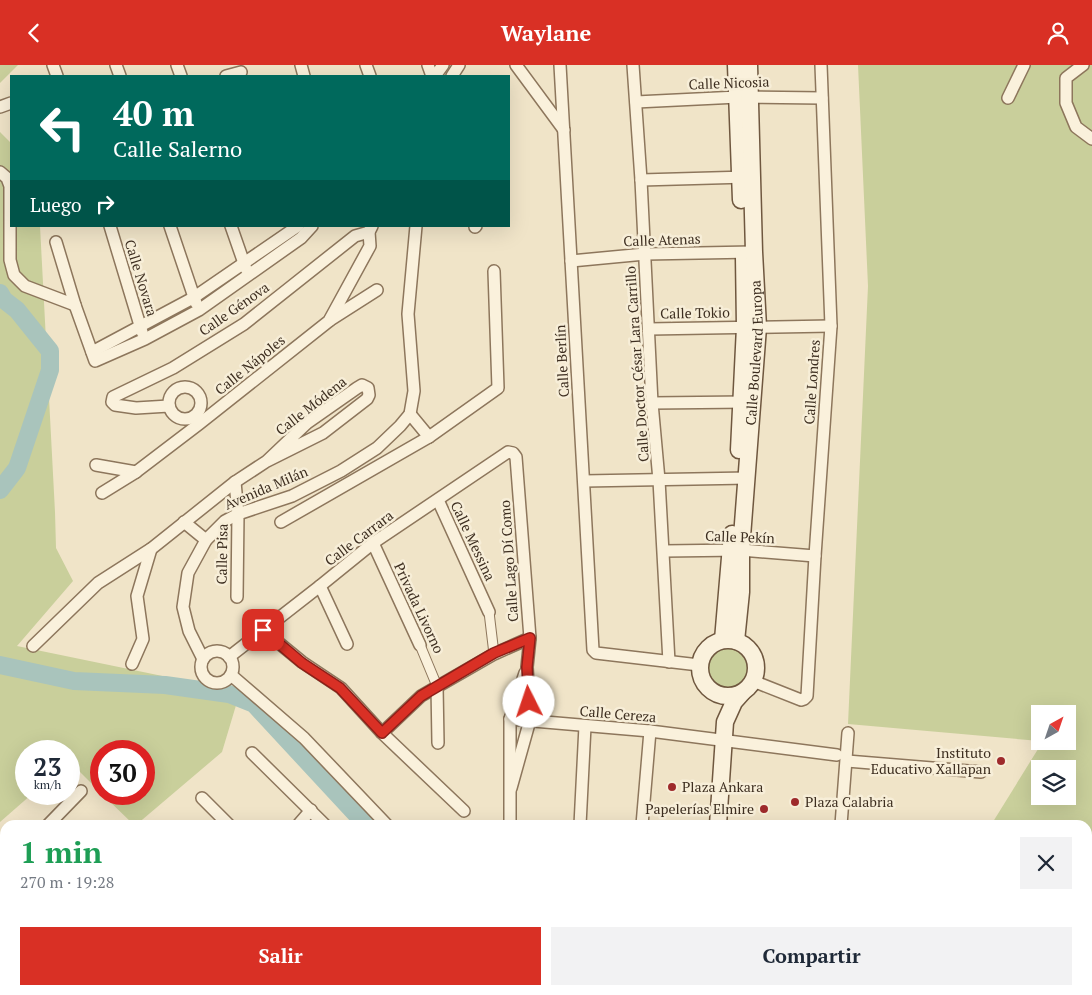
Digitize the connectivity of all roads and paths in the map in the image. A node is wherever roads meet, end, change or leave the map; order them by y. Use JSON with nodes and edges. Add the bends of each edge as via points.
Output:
{"nodes":[{"id":1,"x":428,"y":65,"type":"edge"},
{"id":2,"x":458,"y":65,"type":"edge"},
{"id":3,"x":516,"y":65,"type":"edge"},
{"id":4,"x":560,"y":65,"type":"edge"},
{"id":5,"x":633,"y":65,"type":"edge"},
{"id":6,"x":736,"y":65,"type":"edge"},
{"id":7,"x":749,"y":65,"type":"edge"},
{"id":8,"x":821,"y":65,"type":"edge"},
{"id":9,"x":1024,"y":65,"type":"edge"},
{"id":10,"x":1083,"y":65,"type":"edge"},
{"id":11,"x":442,"y":73,"type":"edge"},
{"id":12,"x":744,"y":97,"type":"junction"},
{"id":13,"x":822,"y":98,"type":"junction"},
{"id":14,"x":1008,"y":98,"type":"dead end"},
{"id":15,"x":636,"y":102,"type":"junction"},
{"id":16,"x":564,"y":130,"type":"junction"},
{"id":17,"x":1092,"y":139,"type":"edge"},
{"id":18,"x":0,"y":171,"type":"edge"},
{"id":19,"x":746,"y":177,"type":"junction"},
{"id":20,"x":641,"y":180,"type":"junction"},
{"id":21,"x":110,"y":227,"type":"edge"},
{"id":22,"x":170,"y":227,"type":"edge"},
{"id":23,"x":231,"y":227,"type":"edge"},
{"id":24,"x":416,"y":227,"type":"edge"},
{"id":25,"x":374,"y":228,"type":"edge"},
{"id":26,"x":297,"y":230,"type":"edge"},
{"id":27,"x":56,"y":242,"type":"dead end"},
{"id":28,"x":749,"y":252,"type":"junction"},
{"id":29,"x":645,"y":254,"type":"junction"},
{"id":30,"x":571,"y":261,"type":"junction"},
{"id":31,"x":243,"y":263,"type":"junction"},
{"id":32,"x":494,"y":271,"type":"dead end"},
{"id":33,"x":248,"y":275,"type":"junction"},
{"id":34,"x":377,"y":290,"type":"dead end"},
{"id":35,"x":194,"y":298,"type":"junction"},
{"id":36,"x":75,"y":305,"type":"junction"},
{"id":37,"x":199,"y":310,"type":"junction"},
{"id":38,"x":328,"y":321,"type":"junction"},
{"id":39,"x":831,"y":326,"type":"junction"},
{"id":40,"x":140,"y":327,"type":"junction"},
{"id":41,"x":752,"y":327,"type":"junction"},
{"id":42,"x":649,"y":329,"type":"junction"},
{"id":43,"x":145,"y":339,"type":"junction"},
{"id":44,"x":93,"y":356,"type":"junction"},
{"id":45,"x":747,"y":402,"type":"junction"},
{"id":46,"x":652,"y":403,"type":"junction"},
{"id":47,"x":169,"y":406,"type":"junction"},
{"id":48,"x":410,"y":414,"type":"junction"},
{"id":49,"x":196,"y":420,"type":"junction"},
{"id":50,"x":429,"y":437,"type":"junction"},
{"id":51,"x":513,"y":453,"type":"joint"},
{"id":52,"x":267,"y":461,"type":"junction"},
{"id":53,"x":96,"y":465,"type":"dead end"},
{"id":54,"x":341,"y":471,"type":"junction"},
{"id":55,"x":136,"y":472,"type":"junction"},
{"id":56,"x":743,"y":478,"type":"junction"},
{"id":57,"x":659,"y":479,"type":"junction"},
{"id":58,"x":584,"y":481,"type":"junction"},
{"id":59,"x":234,"y":482,"type":"junction"},
{"id":60,"x":346,"y":483,"type":"junction"},
{"id":61,"x":102,"y":493,"type":"dead end"},
{"id":62,"x":438,"y":500,"type":"junction"},
{"id":63,"x":238,"y":513,"type":"junction"},
{"id":64,"x":184,"y":522,"type":"junction"},
{"id":65,"x":280,"y":522,"type":"dead end"},
{"id":66,"x":206,"y":541,"type":"junction"},
{"id":67,"x":373,"y":543,"type":"junction"},
{"id":68,"x":151,"y":549,"type":"junction"},
{"id":69,"x":736,"y":550,"type":"junction"},
{"id":70,"x":664,"y":551,"type":"junction"},
{"id":71,"x":814,"y":556,"type":"junction"},
{"id":72,"x":320,"y":586,"type":"junction"},
{"id":73,"x":237,"y":597,"type":"dead end"},
{"id":74,"x":489,"y":613,"type":"joint"},
{"id":75,"x":263,"y":630,"type":"junction"},
{"id":76,"x":530,"y":638,"type":"junction"},
{"id":77,"x":730,"y":641,"type":"junction"},
{"id":78,"x":347,"y":644,"type":"dead end"},
{"id":79,"x":420,"y":645,"type":"joint"},
{"id":80,"x":33,"y":646,"type":"dead end"},
{"id":81,"x":494,"y":653,"type":"junction"},
{"id":82,"x":229,"y":657,"type":"junction"},
{"id":83,"x":202,"y":659,"type":"junction"},
{"id":84,"x":669,"y":662,"type":"junction"},
{"id":85,"x":132,"y":663,"type":"dead end"},
{"id":86,"x":699,"y":665,"type":"junction"},
{"id":87,"x":527,"y":667,"type":"junction"},
{"id":88,"x":231,"y":675,"type":"junction"},
{"id":89,"x":753,"y":681,"type":"junction"},
{"id":90,"x":437,"y":686,"type":"junction"},
{"id":91,"x":742,"y":693,"type":"junction"},
{"id":92,"x":716,"y":695,"type":"junction"},
{"id":93,"x":510,"y":719,"type":"junction"},
{"id":94,"x":530,"y":719,"type":"junction"},
{"id":95,"x":725,"y":722,"type":"junction"},
{"id":96,"x":585,"y":726,"type":"junction"},
{"id":97,"x":650,"y":731,"type":"junction"},
{"id":98,"x":382,"y":733,"type":"junction"},
{"id":99,"x":848,"y":733,"type":"dead end"},
{"id":100,"x":724,"y":742,"type":"junction"},
{"id":101,"x":438,"y":743,"type":"dead end"},
{"id":102,"x":252,"y":753,"type":"dead end"},
{"id":103,"x":842,"y":758,"type":"junction"},
{"id":104,"x":981,"y":772,"type":"dead end"},
{"id":105,"x":511,"y":787,"type":"junction"},
{"id":106,"x":81,"y":791,"type":"dead end"},
{"id":107,"x":202,"y":798,"type":"dead end"},
{"id":108,"x":464,"y":811,"type":"dead end"},
{"id":109,"x":307,"y":819,"type":"edge"},
{"id":110,"x":53,"y":820,"type":"edge"},
{"id":111,"x":223,"y":820,"type":"edge"},
{"id":112,"x":382,"y":820,"type":"edge"},
{"id":113,"x":510,"y":820,"type":"edge"},
{"id":114,"x":580,"y":820,"type":"edge"},
{"id":115,"x":642,"y":820,"type":"edge"},
{"id":116,"x":718,"y":820,"type":"edge"},
{"id":117,"x":841,"y":820,"type":"edge"}],
"edges":[{"from":1,"to":11,"type":"street"},
{"from":2,"to":11,"type":"street"},
{"from":3,"to":16,"type":"street"},
{"from":4,"to":16,"type":"street","name":"Calle Berlín"},
{"from":5,"to":15,"type":"street","name":"Calle Doctor César Lara Carrillo"},
{"from":6,"to":12,"type":"main road","name":"Calle Boulevard Europa"},
{"from":7,"to":12,"type":"main road","name":"Calle Boulevard Europa"},
{"from":8,"to":13,"type":"street","name":"Calle Londres"},
{"from":9,"to":14,"type":"street"},
{"from":10,"to":17,"type":"street","via":[[1066,78],[1066,103],[1076,127]]},
{"from":12,"to":13,"type":"street","name":"Calle Nicosia"},
{"from":12,"to":15,"type":"street","name":"Calle Nicosia"},
{"from":12,"to":19,"type":"main road","name":"Calle Boulevard Europa"},
{"from":13,"to":39,"type":"street","name":"Calle Londres"},
{"from":15,"to":20,"type":"street","name":"Calle Doctor César Lara Carrillo"},
{"from":16,"to":30,"type":"street","name":"Calle Berlín"},
{"from":18,"to":36,"type":"street","via":[[10,186],[10,260],[14,275],[25,286]]},
{"from":19,"to":20,"type":"street"},
{"from":19,"to":28,"type":"main road","name":"Calle Boulevard Europa"},
{"from":20,"to":29,"type":"street","name":"Calle Doctor César Lara Carrillo"},
{"from":21,"to":40,"type":"street","name":"Calle Novara"},
{"from":22,"to":35,"type":"street"},
{"from":23,"to":31,"type":"street"},
{"from":24,"to":48,"type":"street","via":[[408,314],[414,391]]},
{"from":25,"to":38,"type":"street","name":"Calle Nápoles","via":[[370,247]]},
{"from":25,"to":47,"type":"street","name":"Calle Génova","via":[[355,236],[244,323],[173,368],[113,397],[112,401],[115,405],[136,408]]},
{"from":26,"to":31,"type":"street"},
{"from":26,"to":33,"type":"street"},
{"from":27,"to":36,"type":"street"},
{"from":28,"to":29,"type":"street","name":"Calle Atenas"},
{"from":28,"to":41,"type":"main road","name":"Calle Boulevard Europa"},
{"from":29,"to":30,"type":"street","name":"Calle Atenas"},
{"from":29,"to":42,"type":"street","name":"Calle Doctor César Lara Carrillo"},
{"from":30,"to":58,"type":"street","name":"Calle Berlín"},
{"from":31,"to":33,"type":"street"},
{"from":31,"to":35,"type":"street"},
{"from":32,"to":50,"type":"street","via":[[498,388]]},
{"from":33,"to":37,"type":"street"},
{"from":34,"to":38,"type":"street"},
{"from":35,"to":37,"type":"street"},
{"from":35,"to":40,"type":"street"},
{"from":36,"to":44,"type":"street"},
{"from":37,"to":43,"type":"street"},
{"from":38,"to":49,"type":"street","name":"Calle Nápoles"},
{"from":39,"to":41,"type":"street","name":"Calle Tokio"},
{"from":39,"to":71,"type":"street","name":"Calle Londres"},
{"from":40,"to":43,"type":"street","name":"Calle Novara"},
{"from":40,"to":44,"type":"street"},
{"from":41,"to":42,"type":"street","name":"Calle Tokio"},
{"from":41,"to":45,"type":"main road","name":"Calle Boulevard Europa"},
{"from":42,"to":46,"type":"street","name":"Calle Doctor César Lara Carrillo"},
{"from":43,"to":44,"type":"street"},
{"from":45,"to":46,"type":"street"},
{"from":45,"to":56,"type":"main road","name":"Calle Boulevard Europa"},
{"from":46,"to":57,"type":"street","name":"Calle Doctor César Lara Carrillo"},
{"from":47,"to":49,"type":"street","via":[[171,412],[181,419]]},
{"from":47,"to":49,"type":"street","via":[[171,395],[176,390],[193,390],[198,395],[200,407]]},
{"from":48,"to":50,"type":"street"},
{"from":48,"to":54,"type":"street","name":"Avenida Milán","via":[[377,447]]},
{"from":49,"to":55,"type":"street","name":"Calle Nápoles"},
{"from":50,"to":60,"type":"street"},
{"from":51,"to":62,"type":"street","name":"Calle Carrara","via":[[508,452]]},
{"from":51,"to":76,"type":"street","name":"Calle Lago Dí Como","via":[[516,457]]},
{"from":52,"to":52,"type":"street","name":"Calle Módena","via":[[307,423],[362,385],[368,389],[367,399],[322,433]]},
{"from":52,"to":59,"type":"street","name":"Calle Módena"},
{"from":53,"to":55,"type":"street"},
{"from":54,"to":60,"type":"street"},
{"from":54,"to":63,"type":"street","name":"Avenida Milán","via":[[292,496]]},
{"from":55,"to":61,"type":"street","name":"Calle Nápoles"},
{"from":56,"to":57,"type":"street"},
{"from":56,"to":69,"type":"main road","name":"Calle Boulevard Europa"},
{"from":57,"to":58,"type":"street"},
{"from":57,"to":70,"type":"street","name":"Calle Doctor César Lara Carrillo"},
{"from":58,"to":84,"type":"street","name":"Calle Berlín","via":[[593,649],[596,653]]},
{"from":59,"to":63,"type":"street","name":"Calle Pisa"},
{"from":59,"to":64,"type":"street","name":"Calle Módena"},
{"from":60,"to":65,"type":"street"},
{"from":62,"to":67,"type":"street","name":"Calle Carrara"},
{"from":62,"to":74,"type":"street","name":"Calle Messina"},
{"from":63,"to":66,"type":"street","name":"Avenida Milán","via":[[225,521]]},
{"from":63,"to":73,"type":"street","name":"Calle Pisa"},
{"from":64,"to":66,"type":"street"},
{"from":64,"to":68,"type":"street","name":"Calle Módena"},
{"from":66,"to":83,"type":"street","name":"Avenida Milán","via":[[188,573],[183,607],[189,631]]},
{"from":67,"to":72,"type":"street","name":"Calle Carrara"},
{"from":67,"to":79,"type":"street","name":"Privada Livorno"},
{"from":68,"to":80,"type":"street","name":"Calle Módena","via":[[98,583]]},
{"from":68,"to":85,"type":"street","via":[[136,596],[143,639]]},
{"from":69,"to":70,"type":"street","name":"Calle Pekín"},
{"from":69,"to":71,"type":"street","name":"Calle Pekín"},
{"from":69,"to":77,"type":"main road","name":"Calle Boulevard Europa"},
{"from":70,"to":84,"type":"street","name":"Calle Doctor César Lara Carrillo"},
{"from":71,"to":89,"type":"street","name":"Calle Londres","via":[[807,696],[800,700]]},
{"from":72,"to":75,"type":"street","name":"Calle Carrara"},
{"from":72,"to":78,"type":"street"},
{"from":74,"to":81,"type":"street","name":"Calle Messina"},
{"from":75,"to":82,"type":"street","name":"Calle Carrara"},
{"from":75,"to":98,"type":"street","via":[[302,663],[340,688]]},
{"from":76,"to":81,"type":"street"},
{"from":76,"to":87,"type":"street","name":"Calle Lago Dí Como"},
{"from":77,"to":86,"type":"main road","via":[[714,643],[702,656]]},
{"from":77,"to":89,"type":"main road","via":[[745,646],[751,653],[756,662]]},
{"from":79,"to":90,"type":"street","name":"Privada Livorno"},
{"from":81,"to":90,"type":"street"},
{"from":82,"to":83,"type":"street","via":[[215,651]]},
{"from":82,"to":88,"type":"street"},
{"from":83,"to":88,"type":"street","via":[[200,669],[209,681],[219,683]]},
{"from":84,"to":86,"type":"street"},
{"from":86,"to":92,"type":"main road","via":[[703,683]]},
{"from":87,"to":93,"type":"street","name":"Calle Lago Dí Como"},
{"from":87,"to":94,"type":"street","name":"Calle Lago Dí Como"},
{"from":88,"to":112,"type":"street","via":[[304,738]]},
{"from":89,"to":91,"type":"main road"},
{"from":90,"to":98,"type":"street","via":[[421,696]]},
{"from":90,"to":101,"type":"street"},
{"from":91,"to":92,"type":"main road","via":[[727,697]]},
{"from":91,"to":95,"type":"main road"},
{"from":92,"to":95,"type":"main road"},
{"from":93,"to":94,"type":"street","name":"Calle Cereza"},
{"from":93,"to":105,"type":"street","name":"Calle Lago Dí Como"},
{"from":94,"to":96,"type":"street","name":"Calle Cereza"},
{"from":94,"to":105,"type":"street","name":"Calle Lago Dí Como"},
{"from":95,"to":100,"type":"main road"},
{"from":96,"to":97,"type":"street","name":"Calle Cereza"},
{"from":96,"to":114,"type":"street"},
{"from":97,"to":100,"type":"street","name":"Calle Cereza"},
{"from":97,"to":115,"type":"street"},
{"from":98,"to":108,"type":"street"},
{"from":99,"to":103,"type":"street"},
{"from":100,"to":103,"type":"street","name":"Calle Cereza"},
{"from":100,"to":116,"type":"main road"},
{"from":102,"to":109,"type":"street"},
{"from":103,"to":104,"type":"street","name":"Calle Cereza"},
{"from":103,"to":117,"type":"street"},
{"from":105,"to":113,"type":"street"},
{"from":106,"to":110,"type":"street"},
{"from":107,"to":111,"type":"street"}]}
